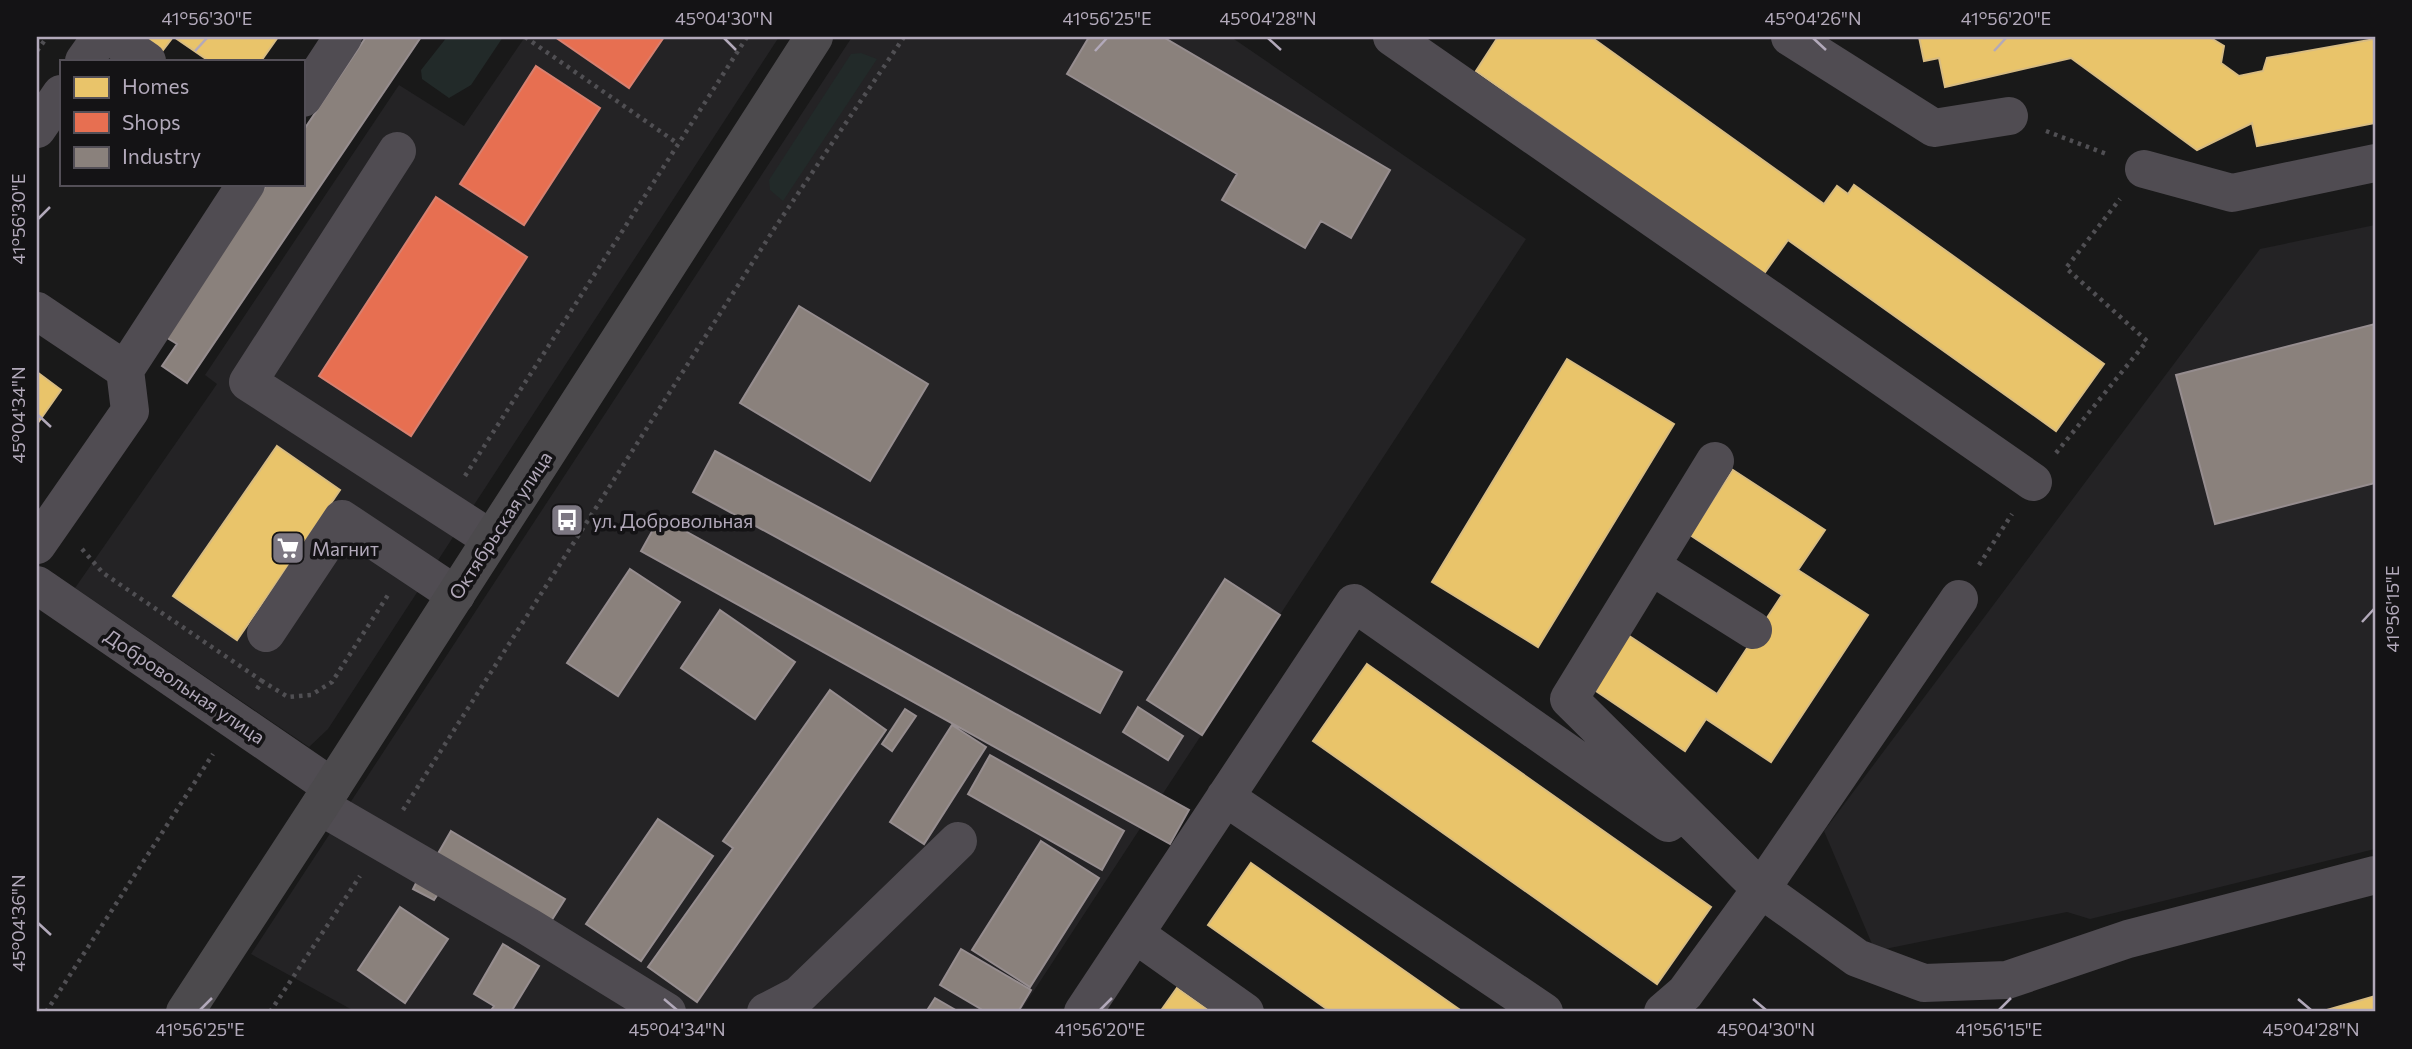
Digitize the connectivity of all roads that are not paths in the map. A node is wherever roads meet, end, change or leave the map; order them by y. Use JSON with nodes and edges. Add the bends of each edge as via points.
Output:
{"nodes":[{"id":1,"x":101,"y":37,"type":"edge"},
{"id":2,"x":112,"y":37,"type":"edge"},
{"id":3,"x":343,"y":37,"type":"edge"},
{"id":4,"x":814,"y":37,"type":"edge"},
{"id":5,"x":1392,"y":37,"type":"edge"},
{"id":6,"x":1806,"y":41,"type":"edge"},
{"id":7,"x":85,"y":60,"type":"edge"},
{"id":8,"x":146,"y":60,"type":"edge"},
{"id":9,"x":60,"y":95,"type":"edge"},
{"id":10,"x":304,"y":96,"type":"edge"},
{"id":11,"x":2009,"y":116,"type":"road end"},
{"id":12,"x":37,"y":129,"type":"edge"},
{"id":13,"x":397,"y":151,"type":"dead end"},
{"id":14,"x":2375,"y":163,"type":"edge"},
{"id":15,"x":2144,"y":169,"type":"road end"},
{"id":16,"x":245,"y":186,"type":"edge"},
{"id":17,"x":37,"y":311,"type":"edge"},
{"id":18,"x":125,"y":370,"type":"junction"},
{"id":19,"x":1715,"y":461,"type":"dead end"},
{"id":20,"x":2033,"y":482,"type":"road end"},
{"id":21,"x":46,"y":531,"type":"edge"},
{"id":22,"x":491,"y":539,"type":"junction"},
{"id":23,"x":1651,"y":566,"type":"junction"},
{"id":24,"x":37,"y":585,"type":"edge"},
{"id":25,"x":456,"y":595,"type":"junction"},
{"id":26,"x":1959,"y":599,"type":"dead end"},
{"id":27,"x":1753,"y":630,"type":"dead end"},
{"id":28,"x":266,"y":633,"type":"dead end"},
{"id":29,"x":326,"y":796,"type":"junction"},
{"id":30,"x":1225,"y":797,"type":"junction"},
{"id":31,"x":958,"y":841,"type":"dead end"},
{"id":32,"x":2375,"y":874,"type":"edge"},
{"id":33,"x":1761,"y":889,"type":"junction"},
{"id":34,"x":1135,"y":934,"type":"junction"},
{"id":35,"x":2004,"y":996,"type":"edge"},
{"id":36,"x":185,"y":1012,"type":"edge"},
{"id":37,"x":667,"y":1012,"type":"edge"},
{"id":38,"x":766,"y":1012,"type":"edge"},
{"id":39,"x":1083,"y":1012,"type":"edge"},
{"id":40,"x":1245,"y":1012,"type":"edge"},
{"id":41,"x":1544,"y":1012,"type":"edge"},
{"id":42,"x":1663,"y":1012,"type":"edge"}],
"edges":[{"from":1,"to":7,"type":"street"},
{"from":2,"to":8,"type":"street"},
{"from":3,"to":10,"type":"street"},
{"from":4,"to":22,"type":"main road","name":"Октябрьская улица"},
{"from":5,"to":20,"type":"street"},
{"from":6,"to":11,"type":"street","via":[[1934,128]]},
{"from":9,"to":12,"type":"street"},
{"from":13,"to":22,"type":"street","via":[[248,382]]},
{"from":14,"to":15,"type":"street","via":[[2232,193]]},
{"from":16,"to":18,"type":"street"},
{"from":17,"to":18,"type":"street"},
{"from":18,"to":21,"type":"street","via":[[130,411]]},
{"from":19,"to":23,"type":"street"},
{"from":22,"to":25,"type":"main road","name":"Октябрьская улица"},
{"from":23,"to":27,"type":"street"},
{"from":23,"to":33,"type":"street","via":[[1569,699]]},
{"from":24,"to":29,"type":"street","name":"Добровольная улица","via":[[235,720]]},
{"from":25,"to":28,"type":"street","via":[[342,519]]},
{"from":25,"to":29,"type":"main road","name":"Октябрьская улица"},
{"from":26,"to":33,"type":"street"},
{"from":29,"to":36,"type":"main road","name":"Октябрьская улица"},
{"from":29,"to":37,"type":"street","name":"Добровольная улица","via":[[382,842]]},
{"from":30,"to":33,"type":"street","via":[[1353,603]]},
{"from":30,"to":34,"type":"street"},
{"from":30,"to":41,"type":"street"},
{"from":31,"to":38,"type":"street","via":[[799,995]]},
{"from":32,"to":35,"type":"street","via":[[2127,939]]},
{"from":33,"to":35,"type":"street","via":[[1857,958],[1924,983]]},
{"from":33,"to":42,"type":"street","via":[[1685,993]]},
{"from":34,"to":39,"type":"street"},
{"from":34,"to":40,"type":"street"}]}
